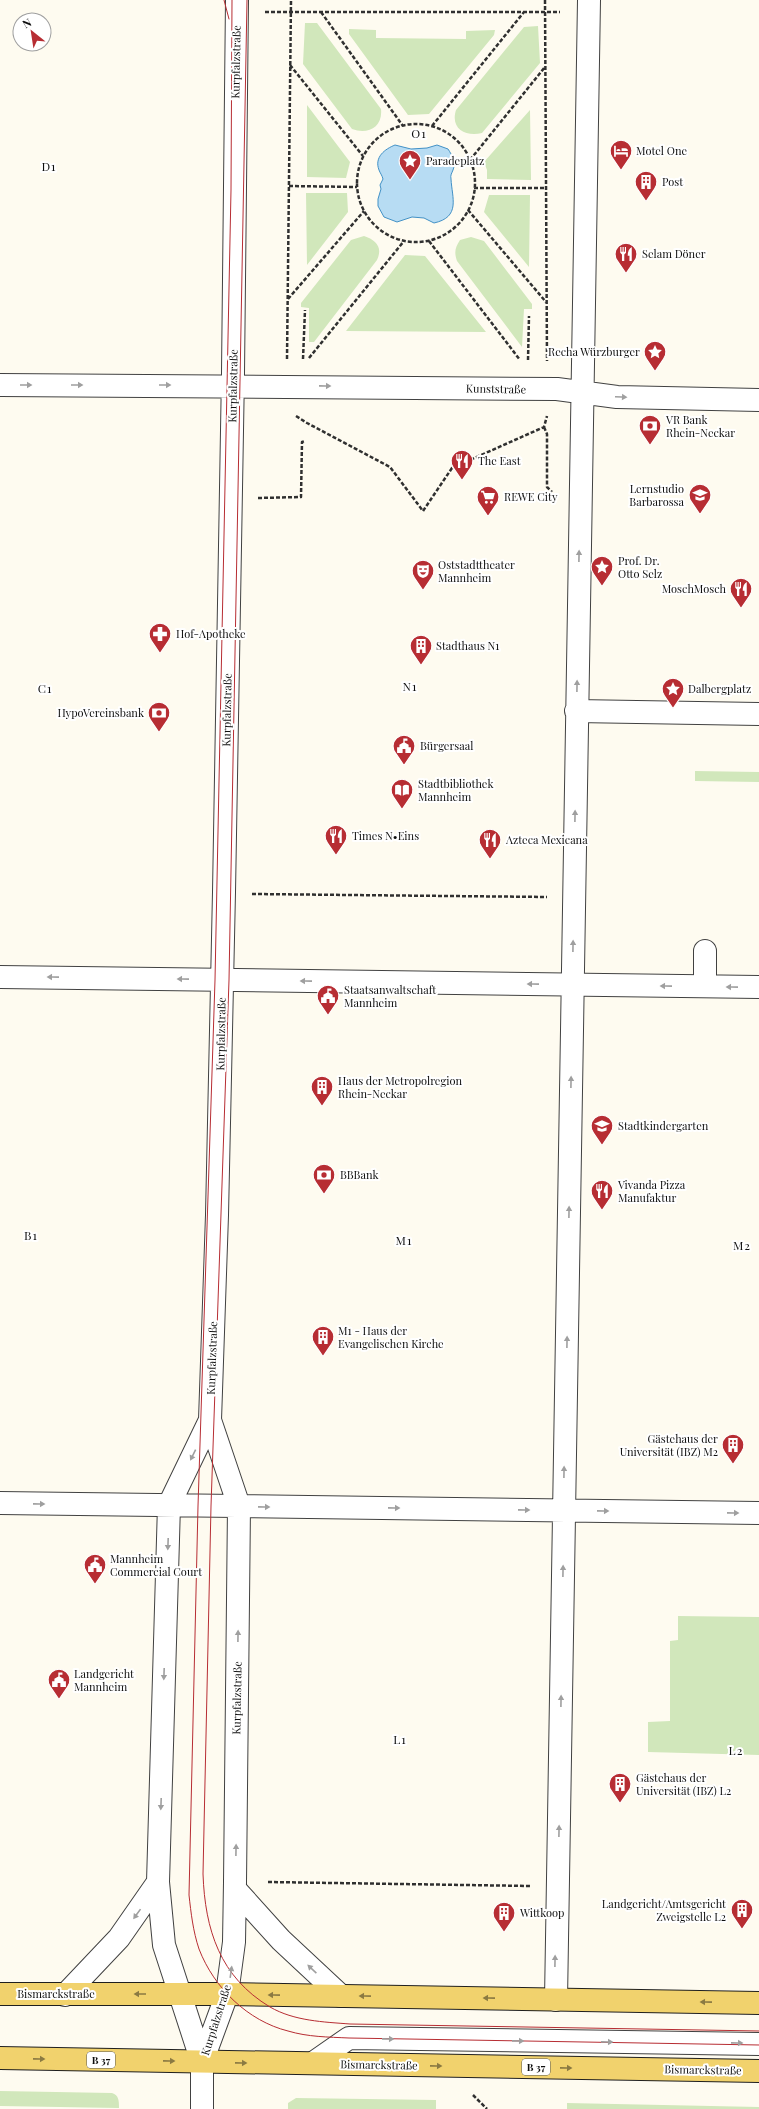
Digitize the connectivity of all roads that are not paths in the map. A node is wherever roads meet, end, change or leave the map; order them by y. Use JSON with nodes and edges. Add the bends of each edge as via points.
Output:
{"nodes":[{"id":1,"x":237,"y":6,"type":"edge"},
{"id":2,"x":588,"y":6,"type":"edge"},
{"id":3,"x":0,"y":385,"type":"edge"},
{"id":4,"x":233,"y":386,"type":"junction"},
{"id":5,"x":582,"y":392,"type":"junction"},
{"id":6,"x":759,"y":400,"type":"edge"},
{"id":7,"x":576,"y":711,"type":"junction"},
{"id":8,"x":759,"y":714,"type":"edge"},
{"id":9,"x":705,"y":951,"type":"dead end"},
{"id":10,"x":0,"y":977,"type":"edge"},
{"id":11,"x":222,"y":980,"type":"junction"},
{"id":12,"x":572,"y":985,"type":"junction"},
{"id":13,"x":705,"y":986,"type":"junction"},
{"id":14,"x":759,"y":987,"type":"edge"},
{"id":15,"x":210,"y":1420,"type":"junction"},
{"id":16,"x":0,"y":1503,"type":"edge"},
{"id":17,"x":169,"y":1505,"type":"junction"},
{"id":18,"x":239,"y":1506,"type":"junction"},
{"id":19,"x":564,"y":1511,"type":"junction"},
{"id":20,"x":759,"y":1513,"type":"edge"},
{"id":21,"x":158,"y":1882,"type":"junction"},
{"id":22,"x":235,"y":1886,"type":"junction"},
{"id":23,"x":0,"y":1994,"type":"edge"},
{"id":24,"x":179,"y":1994,"type":"junction"},
{"id":25,"x":227,"y":1994,"type":"junction"},
{"id":26,"x":65,"y":1995,"type":"junction"},
{"id":27,"x":340,"y":1996,"type":"junction"},
{"id":28,"x":556,"y":2000,"type":"junction"},
{"id":29,"x":759,"y":2003,"type":"edge"},
{"id":30,"x":759,"y":2044,"type":"edge"},
{"id":31,"x":0,"y":2058,"type":"edge"},
{"id":32,"x":202,"y":2062,"type":"junction"},
{"id":33,"x":313,"y":2063,"type":"junction"},
{"id":34,"x":759,"y":2071,"type":"edge"},
{"id":35,"x":202,"y":2109,"type":"edge"}],
"edges":[{"from":1,"to":4,"type":"street","name":"Kurpfalzstraße"},
{"from":2,"to":5,"type":"street"},
{"from":3,"to":4,"type":"street","name":"Kunststraße","one_way":true},
{"from":4,"to":5,"type":"street","name":"Kunststraße","one_way":true},
{"from":4,"to":11,"type":"street","name":"Kurpfalzstraße"},
{"from":5,"to":6,"type":"street","name":"Kunststraße","one_way":true,"via":[[617,397]]},
{"from":7,"to":5,"type":"street","one_way":true},
{"from":7,"to":8,"type":"street"},
{"from":12,"to":7,"type":"street","one_way":true},
{"from":9,"to":13,"type":"street"},
{"from":11,"to":10,"type":"street","one_way":true},
{"from":12,"to":11,"type":"street","one_way":true},
{"from":11,"to":15,"type":"street","name":"Kurpfalzstraße"},
{"from":13,"to":12,"type":"street","one_way":true},
{"from":19,"to":12,"type":"street","one_way":true},
{"from":14,"to":13,"type":"street","one_way":true},
{"from":15,"to":17,"type":"street","name":"Kurpfalzstraße","one_way":true},
{"from":15,"to":18,"type":"street","name":"Kurpfalzstraße"},
{"from":16,"to":17,"type":"street","one_way":true},
{"from":17,"to":18,"type":"street"},
{"from":17,"to":21,"type":"street","name":"Kurpfalzstraße","one_way":true},
{"from":18,"to":19,"type":"street","one_way":true},
{"from":22,"to":18,"type":"street","name":"Kurpfalzstraße","one_way":true},
{"from":19,"to":20,"type":"street","one_way":true},
{"from":28,"to":19,"type":"street","one_way":true},
{"from":21,"to":24,"type":"street","name":"Kurpfalzstraße","via":[[164,1945]]},
{"from":21,"to":26,"type":"street","one_way":true,"via":[[119,1938]]},
{"from":25,"to":22,"type":"street","name":"Kurpfalzstraße","one_way":true,"via":[[234,1942]]},
{"from":27,"to":22,"type":"street","one_way":true,"via":[[281,1940]]},
{"from":23,"to":26,"type":"main road","name":"Bismarckstraße"},
{"from":24,"to":25,"type":"main road","name":"Bismarckstraße"},
{"from":24,"to":26,"type":"main road","name":"Bismarckstraße","one_way":true},
{"from":24,"to":32,"type":"street","name":"Kurpfalzstraße"},
{"from":27,"to":25,"type":"main road","name":"Bismarckstraße","one_way":true},
{"from":25,"to":32,"type":"street","name":"Kurpfalzstraße"},
{"from":28,"to":27,"type":"main road","name":"Bismarckstraße","one_way":true},
{"from":29,"to":28,"type":"main road","name":"Bismarckstraße","one_way":true},
{"from":33,"to":30,"type":"street","one_way":true,"via":[[349,2038]]},
{"from":31,"to":32,"type":"main road","name":"Bismarckstraße","number":"B 37","one_way":true},
{"from":32,"to":33,"type":"main road","name":"Bismarckstraße","number":"B 37","one_way":true},
{"from":32,"to":35,"type":"street"},
{"from":33,"to":34,"type":"main road","name":"Bismarckstraße","number":"B 37","one_way":true}]}
